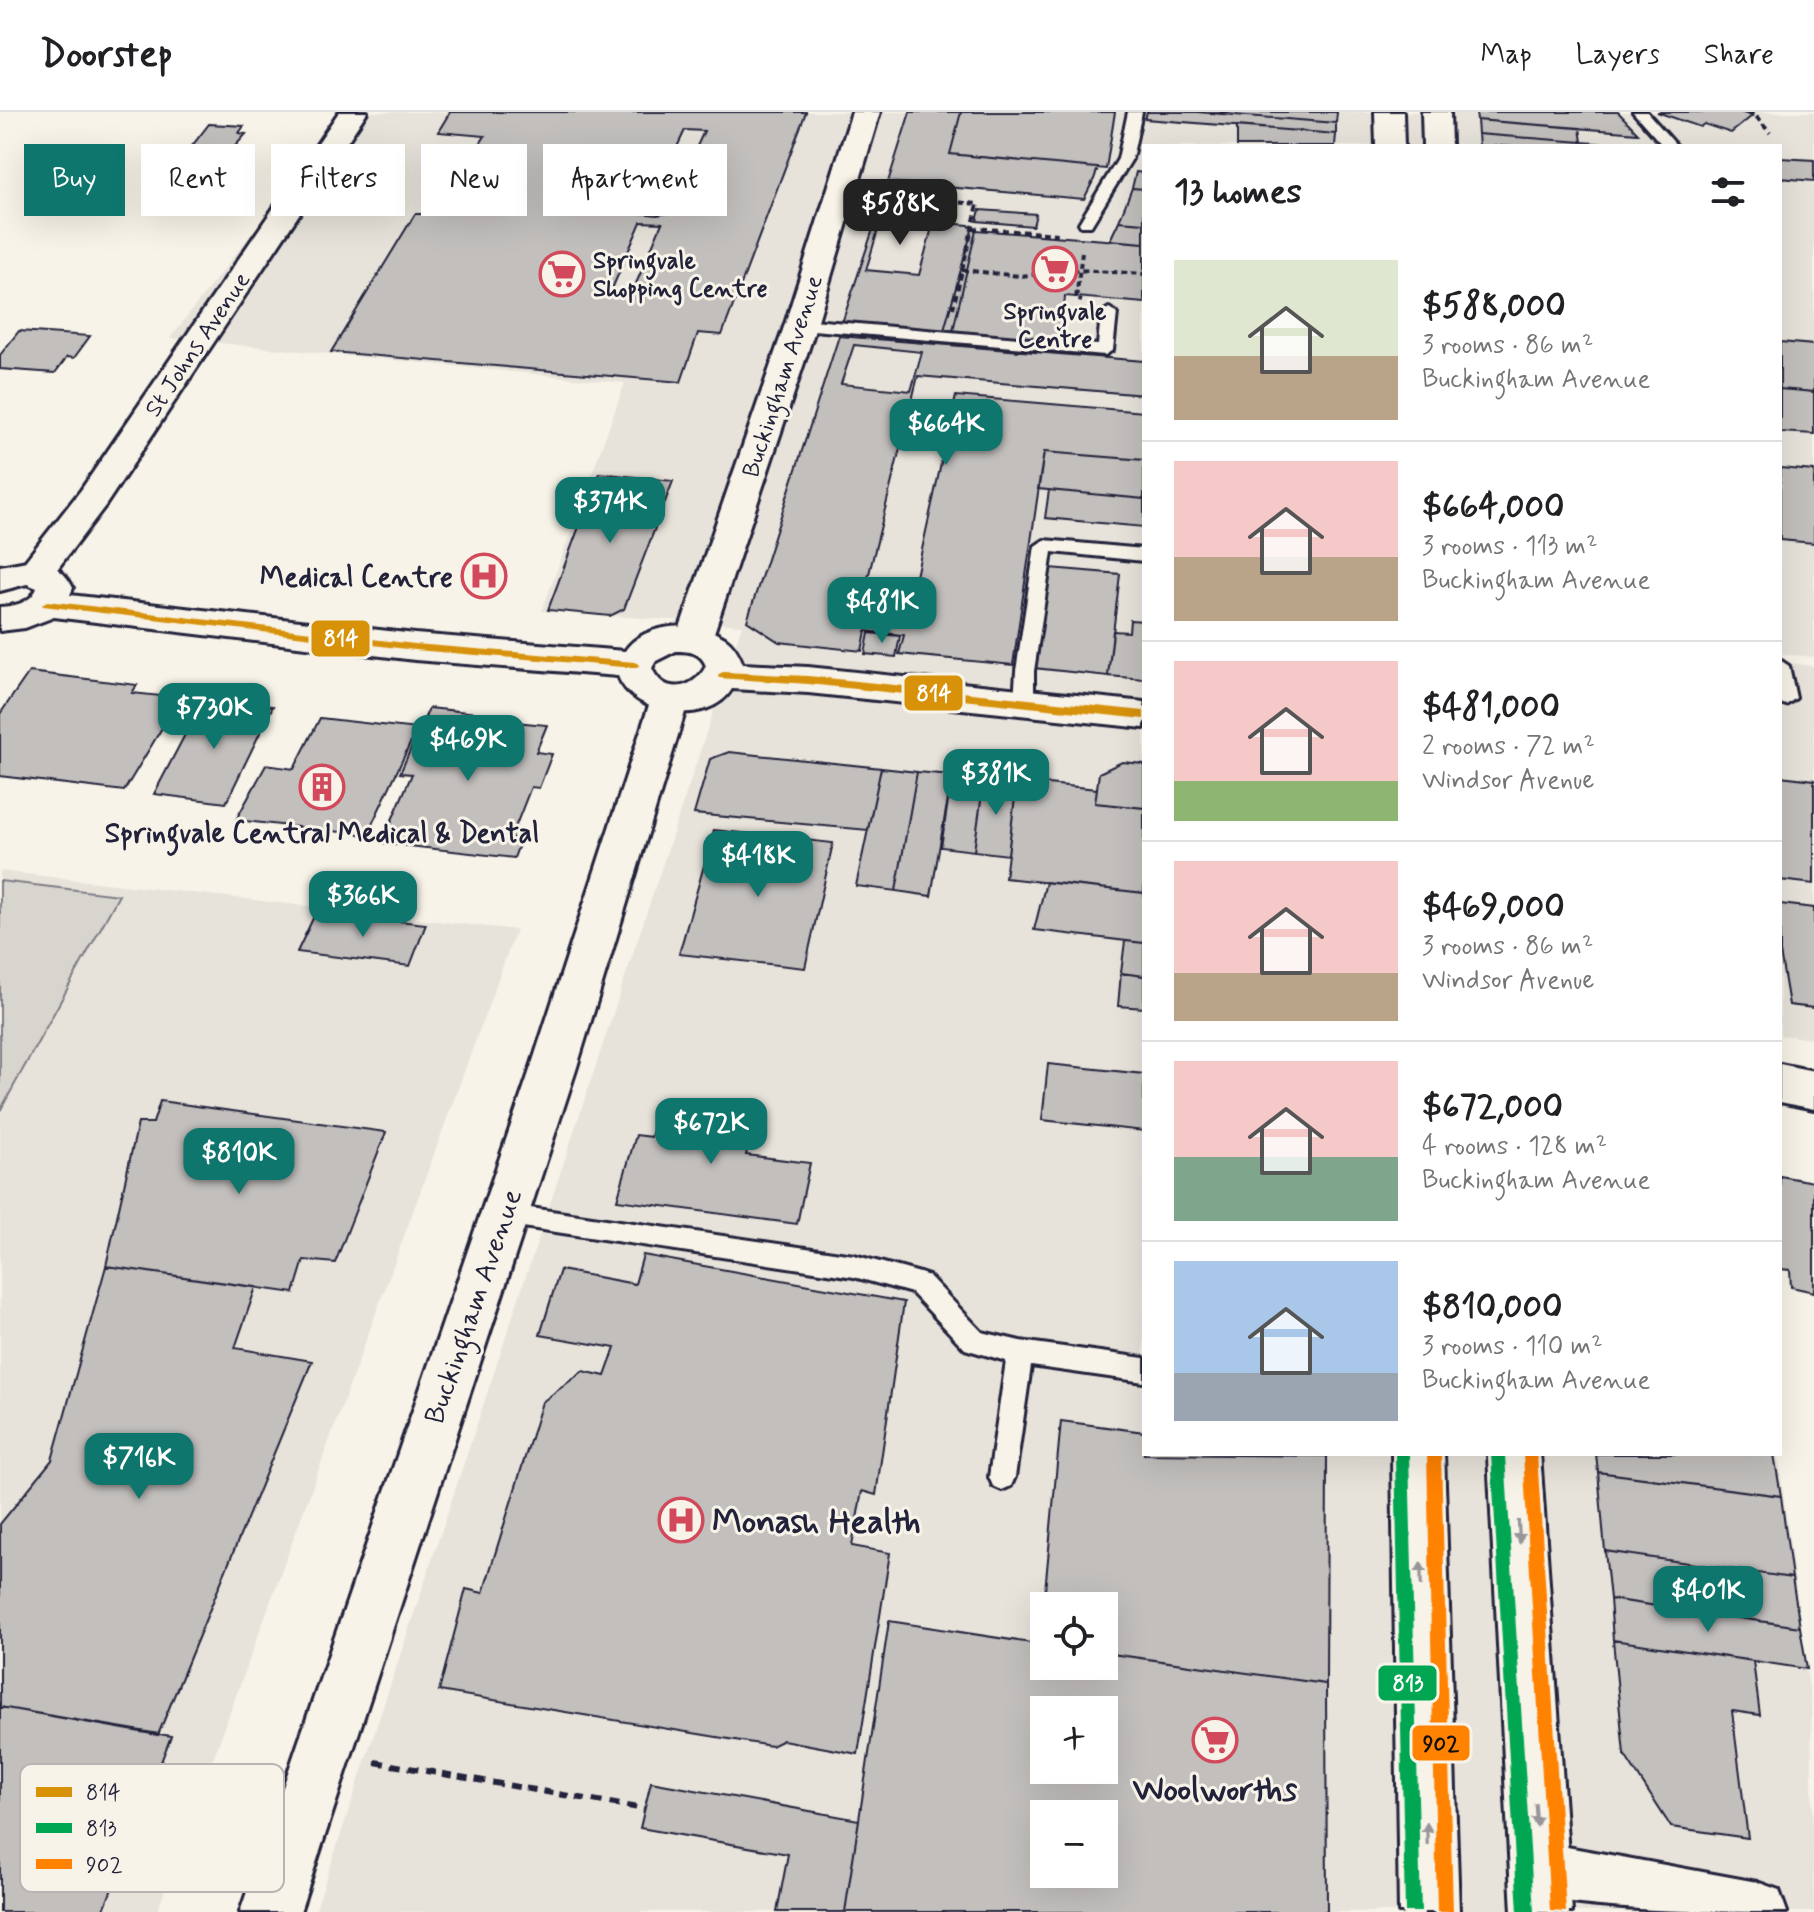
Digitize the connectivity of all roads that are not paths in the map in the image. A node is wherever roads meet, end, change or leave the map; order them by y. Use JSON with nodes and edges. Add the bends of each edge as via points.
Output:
{"nodes":[{"id":1,"x":353,"y":112,"type":"edge"},
{"id":2,"x":866,"y":112,"type":"edge"},
{"id":3,"x":1135,"y":112,"type":"edge"},
{"id":4,"x":1389,"y":112,"type":"edge"},
{"id":5,"x":1436,"y":112,"type":"edge"},
{"id":6,"x":1640,"y":112,"type":"edge"},
{"id":7,"x":1390,"y":144,"type":"edge"},
{"id":8,"x":1437,"y":144,"type":"edge"},
{"id":9,"x":1668,"y":144,"type":"edge"},
{"id":10,"x":1085,"y":230,"type":"road end"},
{"id":11,"x":1109,"y":313,"type":"road end"},
{"id":12,"x":801,"y":324,"type":"junction"},
{"id":13,"x":1142,"y":555,"type":"edge"},
{"id":14,"x":0,"y":579,"type":"edge"},
{"id":15,"x":41,"y":588,"type":"junction"},
{"id":16,"x":0,"y":619,"type":"edge"},
{"id":17,"x":694,"y":639,"type":"junction"},
{"id":18,"x":635,"y":665,"type":"junction"},
{"id":19,"x":723,"y":676,"type":"junction"},
{"id":20,"x":1782,"y":677,"type":"edge"},
{"id":21,"x":1786,"y":698,"type":"dead end"},
{"id":22,"x":670,"y":699,"type":"junction"},
{"id":23,"x":1024,"y":702,"type":"junction"},
{"id":24,"x":1142,"y":715,"type":"edge"},
{"id":25,"x":1782,"y":1083,"type":"edge"},
{"id":26,"x":1814,"y":1090,"type":"edge"},
{"id":27,"x":503,"y":1214,"type":"junction"},
{"id":28,"x":1020,"y":1353,"type":"junction"},
{"id":29,"x":1142,"y":1370,"type":"edge"},
{"id":30,"x":1418,"y":1456,"type":"edge"},
{"id":31,"x":1514,"y":1456,"type":"edge"},
{"id":32,"x":1002,"y":1477,"type":"dead end"},
{"id":33,"x":284,"y":1870,"type":"edge"},
{"id":34,"x":277,"y":1892,"type":"edge"},
{"id":35,"x":1541,"y":1892,"type":"edge"},
{"id":36,"x":270,"y":1912,"type":"edge"},
{"id":37,"x":1429,"y":1912,"type":"edge"},
{"id":38,"x":1757,"y":1912,"type":"edge"}],
"edges":[{"from":1,"to":15,"type":"main road","name":"St Johns Avenue","via":[[93,498]]},
{"from":2,"to":12,"type":"main road","name":"Buckingham Avenue"},
{"from":3,"to":10,"type":"lane","via":[[1125,159]]},
{"from":4,"to":7,"type":"main road"},
{"from":5,"to":8,"type":"main road"},
{"from":6,"to":9,"type":"lane"},
{"from":11,"to":12,"type":"lane","via":[[1105,350]]},
{"from":12,"to":17,"type":"main road","name":"Buckingham Avenue"},
{"from":13,"to":23,"type":"lane","via":[[1044,546]]},
{"from":14,"to":15,"type":"main road","via":[[14,573]]},
{"from":15,"to":16,"type":"main road","via":[[24,617]]},
{"from":15,"to":18,"type":"main road","via":[[415,647]]},
{"from":17,"to":18,"type":"main road","via":[[657,643]]},
{"from":17,"to":19,"type":"main road","via":[[723,657]]},
{"from":18,"to":22,"type":"main road","via":[[634,674],[646,691]]},
{"from":19,"to":22,"type":"main road","via":[[708,691]]},
{"from":19,"to":23,"type":"main road"},
{"from":20,"to":21,"type":"lane"},
{"from":22,"to":27,"type":"main road","name":"Buckingham Avenue"},
{"from":23,"to":24,"type":"main road"},
{"from":25,"to":26,"type":"main road"},
{"from":27,"to":28,"type":"lane","via":[[854,1266],[920,1284],[974,1341]]},
{"from":27,"to":33,"type":"main road","name":"Buckingham Avenue"},
{"from":28,"to":29,"type":"lane"},
{"from":28,"to":32,"type":"lane"},
{"from":37,"to":30,"type":"main road","one_way":true},
{"from":31,"to":35,"type":"main road","one_way":true},
{"from":34,"to":36,"type":"main road","name":"Buckingham Avenue"},
{"from":35,"to":38,"type":"main road"}]}
